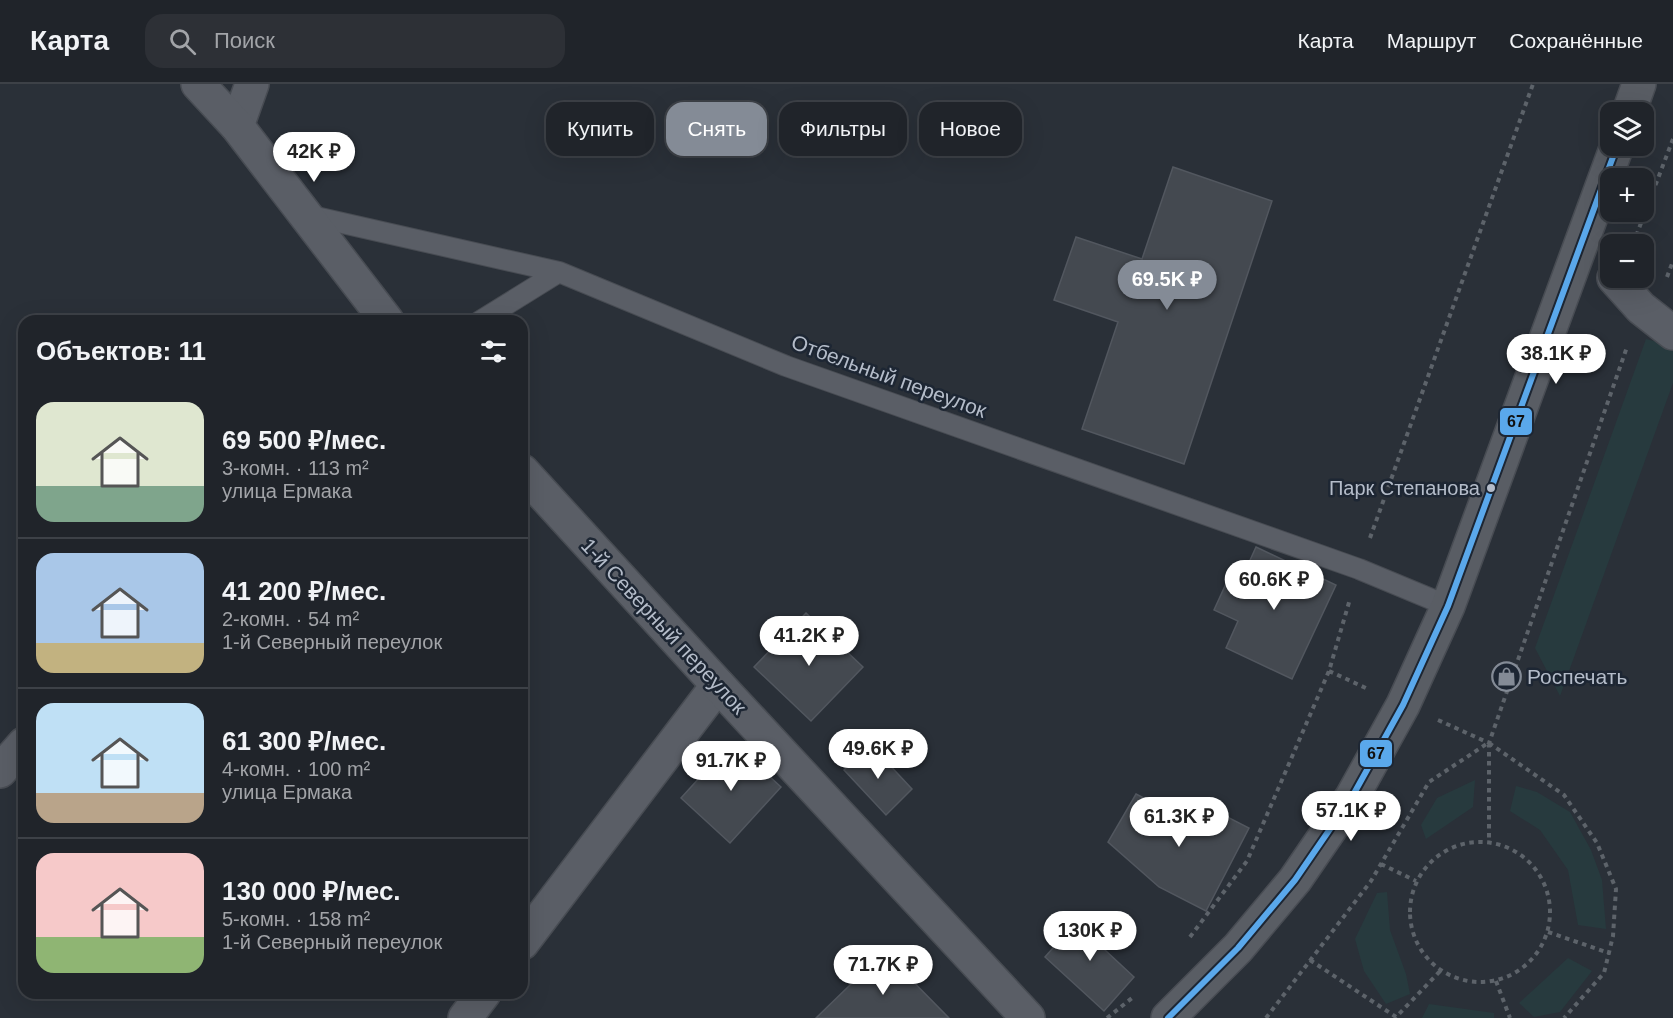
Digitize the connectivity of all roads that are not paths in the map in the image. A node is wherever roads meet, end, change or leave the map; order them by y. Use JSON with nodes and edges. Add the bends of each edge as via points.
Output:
{"nodes":[{"id":1,"x":252,"y":84,"type":"edge"},
{"id":2,"x":1640,"y":84,"type":"edge"},
{"id":3,"x":205,"y":87,"type":"edge"},
{"id":4,"x":1633,"y":102,"type":"edge"},
{"id":5,"x":237,"y":126,"type":"junction"},
{"id":6,"x":1613,"y":156,"type":"edge"},
{"id":7,"x":307,"y":215,"type":"junction"},
{"id":8,"x":1582,"y":239,"type":"junction"},
{"id":9,"x":1600,"y":261,"type":"edge"},
{"id":10,"x":559,"y":272,"type":"junction"},
{"id":11,"x":1623,"y":288,"type":"edge"},
{"id":12,"x":382,"y":315,"type":"edge"},
{"id":13,"x":490,"y":315,"type":"edge"},
{"id":14,"x":1673,"y":333,"type":"edge"},
{"id":15,"x":528,"y":478,"type":"edge"},
{"id":16,"x":1448,"y":606,"type":"junction"},
{"id":17,"x":718,"y":685,"type":"junction"},
{"id":18,"x":18,"y":751,"type":"edge"},
{"id":19,"x":0,"y":771,"type":"edge"},
{"id":20,"x":528,"y":934,"type":"edge"},
{"id":21,"x":479,"y":999,"type":"edge"},
{"id":22,"x":465,"y":1018,"type":"edge"},
{"id":23,"x":1028,"y":1018,"type":"edge"},
{"id":24,"x":1168,"y":1018,"type":"edge"}],
"edges":[{"from":1,"to":5,"type":"street"},
{"from":2,"to":4,"type":"main road"},
{"from":3,"to":5,"type":"street"},
{"from":5,"to":7,"type":"street"},
{"from":6,"to":8,"type":"main road"},
{"from":7,"to":10,"type":"lane","name":"Отбельный переулок"},
{"from":7,"to":12,"type":"street"},
{"from":8,"to":9,"type":"street"},
{"from":8,"to":16,"type":"main road"},
{"from":10,"to":13,"type":"lane"},
{"from":10,"to":16,"type":"lane","name":"Отбельный переулок","via":[[786,366],[1359,569]]},
{"from":11,"to":14,"type":"street"},
{"from":15,"to":17,"type":"street","name":"1-й Северный переулок"},
{"from":16,"to":24,"type":"main road","via":[[1403,705],[1352,796],[1295,880],[1238,948]]},
{"from":17,"to":20,"type":"street"},
{"from":17,"to":23,"type":"street","name":"1-й Северный переулок"},
{"from":18,"to":19,"type":"street"},
{"from":21,"to":22,"type":"street"}]}
